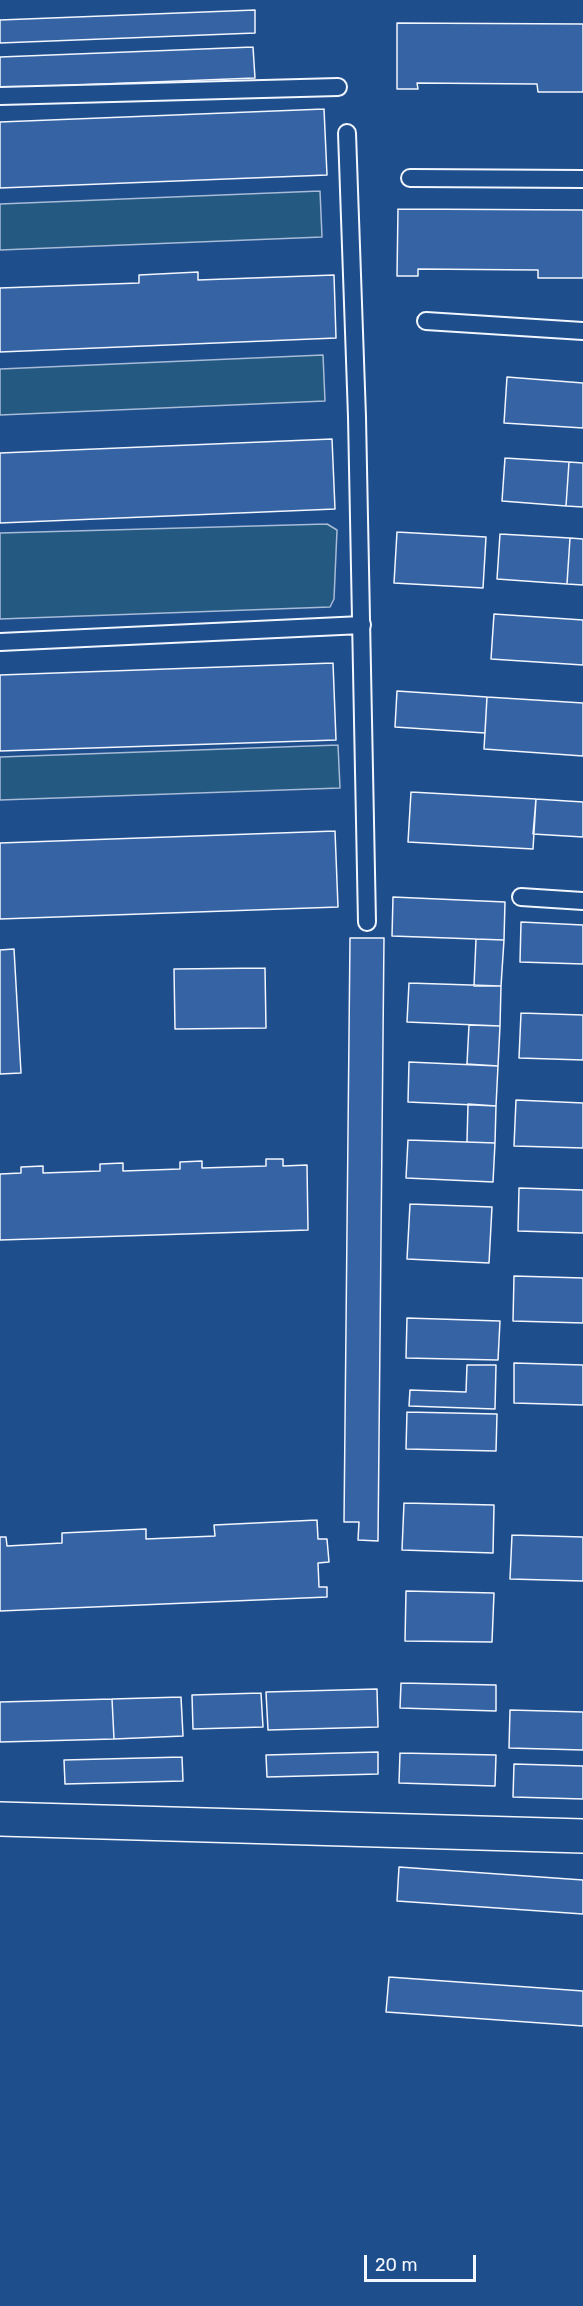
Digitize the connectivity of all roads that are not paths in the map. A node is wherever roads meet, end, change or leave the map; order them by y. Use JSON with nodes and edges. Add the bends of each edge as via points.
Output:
{"nodes":[{"id":1,"x":338,"y":87,"type":"dead end"},
{"id":2,"x":0,"y":96,"type":"edge"},
{"id":3,"x":348,"y":133,"type":"dead end"},
{"id":4,"x":411,"y":178,"type":"dead end"},
{"id":5,"x":583,"y":179,"type":"edge"},
{"id":6,"x":426,"y":321,"type":"dead end"},
{"id":7,"x":583,"y":330,"type":"edge"},
{"id":8,"x":362,"y":625,"type":"junction"},
{"id":9,"x":0,"y":642,"type":"edge"},
{"id":10,"x":521,"y":897,"type":"dead end"},
{"id":11,"x":583,"y":901,"type":"edge"},
{"id":12,"x":367,"y":922,"type":"dead end"},
{"id":13,"x":0,"y":1819,"type":"edge"},
{"id":14,"x":583,"y":1836,"type":"edge"}],
"edges":[{"from":1,"to":2,"type":"lane"},
{"from":3,"to":8,"type":"lane"},
{"from":4,"to":5,"type":"lane"},
{"from":6,"to":7,"type":"lane"},
{"from":8,"to":9,"type":"lane"},
{"from":8,"to":12,"type":"lane"},
{"from":10,"to":11,"type":"lane"},
{"from":13,"to":14,"type":"street"}]}
